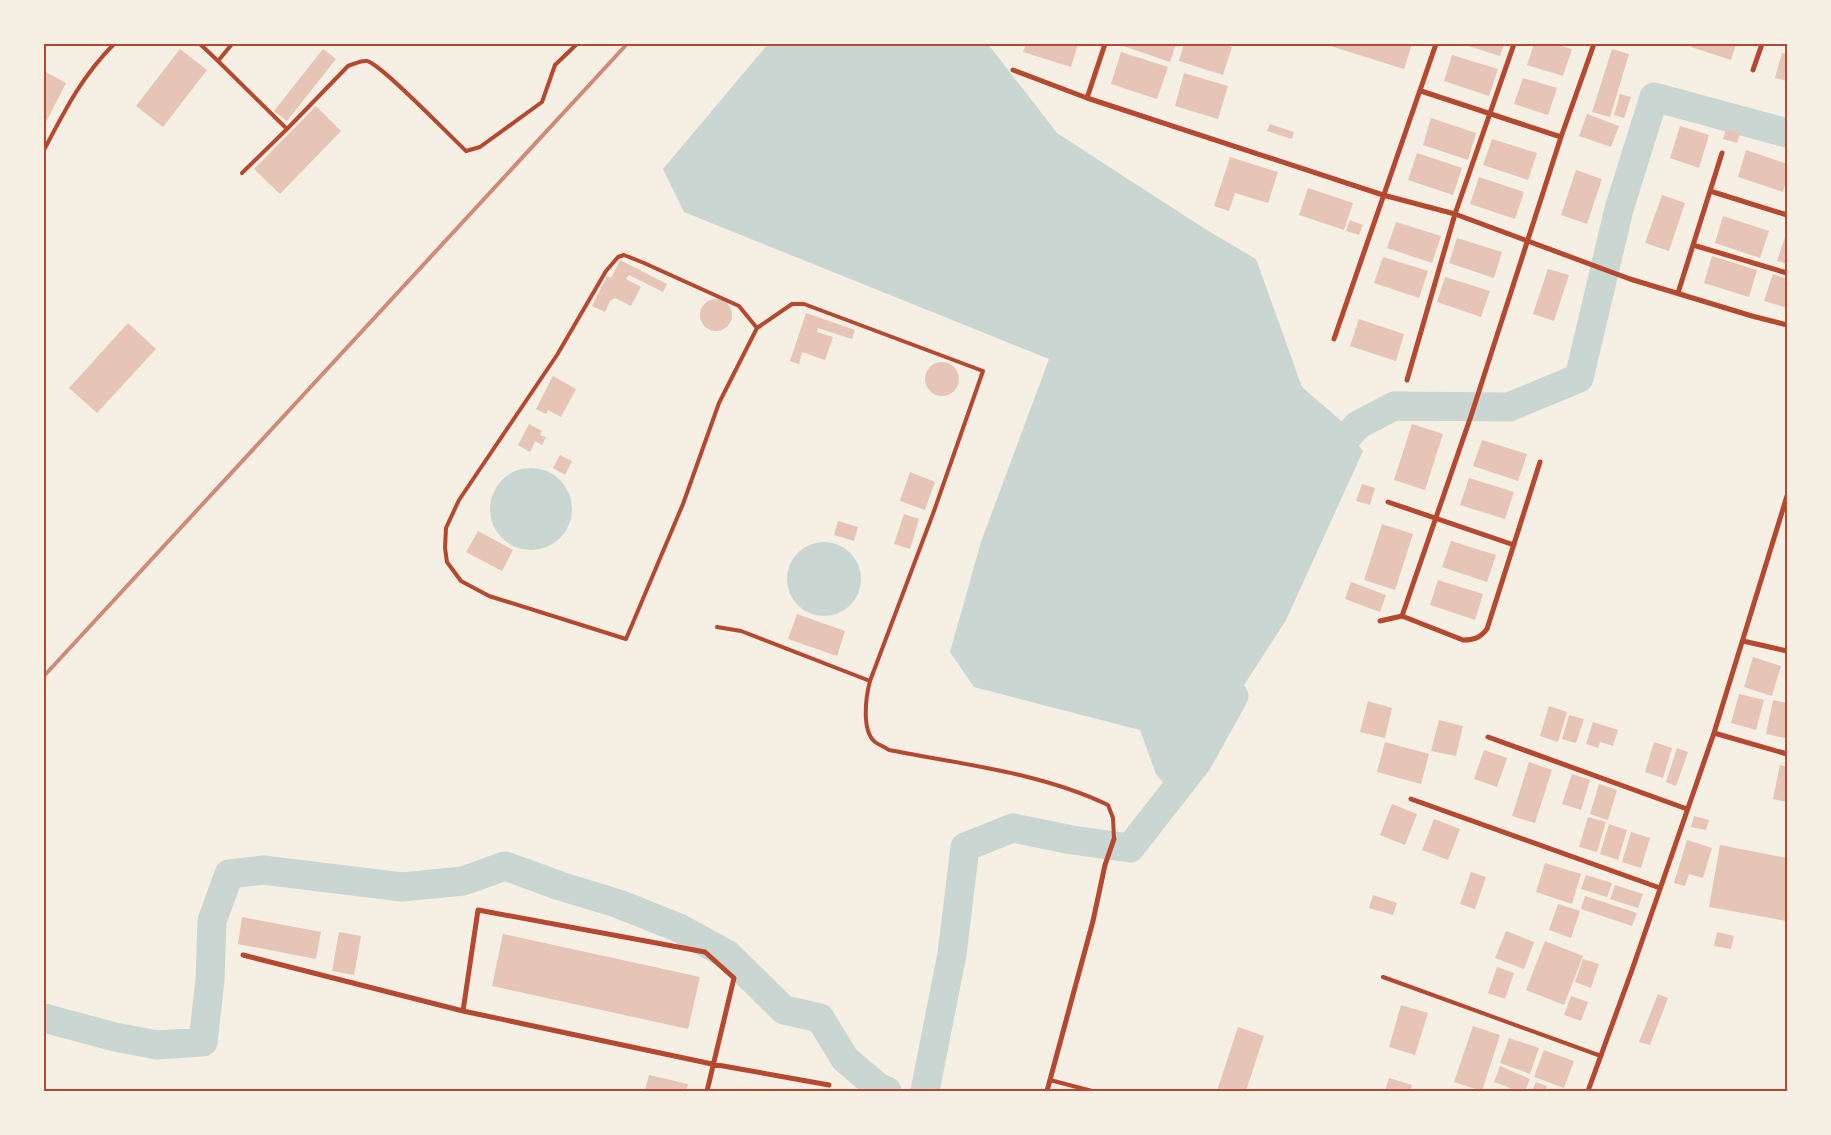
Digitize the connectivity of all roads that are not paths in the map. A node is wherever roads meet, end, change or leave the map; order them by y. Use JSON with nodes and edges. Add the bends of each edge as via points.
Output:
{"nodes":[{"id":1,"x":114,"y":44,"type":"edge"},
{"id":2,"x":200,"y":44,"type":"edge"},
{"id":3,"x":232,"y":44,"type":"edge"},
{"id":4,"x":577,"y":44,"type":"edge"},
{"id":5,"x":1105,"y":44,"type":"edge"},
{"id":6,"x":1436,"y":44,"type":"edge"},
{"id":7,"x":1514,"y":44,"type":"edge"},
{"id":8,"x":1594,"y":44,"type":"edge"},
{"id":9,"x":1762,"y":44,"type":"edge"},
{"id":10,"x":218,"y":61,"type":"junction"},
{"id":11,"x":1013,"y":70,"type":"dead end"},
{"id":12,"x":1753,"y":70,"type":"dead end"},
{"id":13,"x":1420,"y":91,"type":"junction"},
{"id":14,"x":1087,"y":98,"type":"junction"},
{"id":15,"x":1491,"y":114,"type":"junction"},
{"id":16,"x":287,"y":129,"type":"junction"},
{"id":17,"x":1561,"y":137,"type":"junction"},
{"id":18,"x":44,"y":150,"type":"edge"},
{"id":19,"x":1722,"y":153,"type":"dead end"},
{"id":20,"x":242,"y":174,"type":"dead end"},
{"id":21,"x":1710,"y":192,"type":"junction"},
{"id":22,"x":1383,"y":195,"type":"junction"},
{"id":23,"x":1455,"y":214,"type":"junction"},
{"id":24,"x":1787,"y":215,"type":"edge"},
{"id":25,"x":1528,"y":240,"type":"junction"},
{"id":26,"x":1693,"y":245,"type":"junction"},
{"id":27,"x":1787,"y":273,"type":"edge"},
{"id":28,"x":1678,"y":293,"type":"junction"},
{"id":29,"x":1787,"y":325,"type":"edge"},
{"id":30,"x":757,"y":328,"type":"junction"},
{"id":31,"x":1334,"y":339,"type":"dead end"},
{"id":32,"x":1407,"y":380,"type":"dead end"},
{"id":33,"x":1540,"y":462,"type":"dead end"},
{"id":34,"x":1787,"y":496,"type":"edge"},
{"id":35,"x":1388,"y":502,"type":"dead end"},
{"id":36,"x":1435,"y":518,"type":"junction"},
{"id":37,"x":1514,"y":545,"type":"junction"},
{"id":38,"x":1402,"y":616,"type":"junction"},
{"id":39,"x":1380,"y":621,"type":"dead end"},
{"id":40,"x":717,"y":627,"type":"dead end"},
{"id":41,"x":1743,"y":641,"type":"junction"},
{"id":42,"x":1787,"y":651,"type":"edge"},
{"id":43,"x":870,"y":681,"type":"junction"},
{"id":44,"x":1714,"y":733,"type":"junction"},
{"id":45,"x":1488,"y":738,"type":"dead end"},
{"id":46,"x":1787,"y":754,"type":"edge"},
{"id":47,"x":1411,"y":799,"type":"dead end"},
{"id":48,"x":1687,"y":809,"type":"junction"},
{"id":49,"x":1114,"y":839,"type":"joint"},
{"id":50,"x":1660,"y":888,"type":"junction"},
{"id":51,"x":243,"y":955,"type":"dead end"},
{"id":52,"x":1383,"y":977,"type":"dead end"},
{"id":53,"x":463,"y":1011,"type":"junction"},
{"id":54,"x":1601,"y":1056,"type":"junction"},
{"id":55,"x":712,"y":1064,"type":"junction"},
{"id":56,"x":1050,"y":1080,"type":"junction"},
{"id":57,"x":829,"y":1086,"type":"dead end"},
{"id":58,"x":707,"y":1091,"type":"edge"},
{"id":59,"x":1047,"y":1091,"type":"edge"},
{"id":60,"x":1092,"y":1091,"type":"edge"},
{"id":61,"x":1588,"y":1091,"type":"edge"}],
"edges":[{"from":1,"to":18,"type":"lane","via":[[72,97]]},
{"from":2,"to":10,"type":"lane"},
{"from":3,"to":10,"type":"lane"},
{"from":4,"to":16,"type":"lane","via":[[555,65],[542,102],[480,148],[466,151],[386,73],[368,60],[348,66]]},
{"from":5,"to":14,"type":"street"},
{"from":6,"to":13,"type":"street"},
{"from":7,"to":15,"type":"street"},
{"from":8,"to":17,"type":"street"},
{"from":9,"to":12,"type":"street"},
{"from":10,"to":16,"type":"lane"},
{"from":11,"to":14,"type":"street"},
{"from":13,"to":15,"type":"street"},
{"from":13,"to":22,"type":"street"},
{"from":14,"to":22,"type":"street"},
{"from":15,"to":17,"type":"street"},
{"from":15,"to":23,"type":"street"},
{"from":16,"to":20,"type":"lane"},
{"from":17,"to":25,"type":"street"},
{"from":19,"to":21,"type":"street"},
{"from":21,"to":24,"type":"street"},
{"from":21,"to":26,"type":"street"},
{"from":22,"to":23,"type":"street"},
{"from":22,"to":31,"type":"street"},
{"from":23,"to":25,"type":"street"},
{"from":23,"to":32,"type":"street"},
{"from":25,"to":28,"type":"street","via":[[1591,266]]},
{"from":25,"to":36,"type":"street"},
{"from":26,"to":27,"type":"street"},
{"from":26,"to":28,"type":"street"},
{"from":28,"to":29,"type":"street"},
{"from":30,"to":30,"type":"lane","via":[[739,306],[644,263],[624,255],[618,256],[452,514],[446,528],[445,548],[447,562],[460,581],[489,596],[626,639],[683,504],[719,403]]},
{"from":30,"to":43,"type":"lane","via":[[792,304],[804,304],[983,371]]},
{"from":33,"to":37,"type":"street"},
{"from":34,"to":41,"type":"street"},
{"from":35,"to":36,"type":"street"},
{"from":36,"to":37,"type":"street"},
{"from":36,"to":38,"type":"street"},
{"from":37,"to":38,"type":"street","via":[[1488,628],[1482,636],[1463,640]]},
{"from":38,"to":39,"type":"street"},
{"from":40,"to":43,"type":"lane","via":[[741,631]]},
{"from":41,"to":42,"type":"street"},
{"from":41,"to":44,"type":"street"},
{"from":43,"to":49,"type":"lane","via":[[866,710],[874,742],[889,750],[1050,782],[1094,798],[1108,804],[1113,818]]},
{"from":44,"to":46,"type":"street"},
{"from":44,"to":48,"type":"street"},
{"from":45,"to":48,"type":"street"},
{"from":47,"to":50,"type":"street"},
{"from":48,"to":50,"type":"street"},
{"from":49,"to":56,"type":"street"},
{"from":50,"to":54,"type":"street"},
{"from":51,"to":53,"type":"street"},
{"from":52,"to":54,"type":"lane"},
{"from":53,"to":55,"type":"street"},
{"from":53,"to":55,"type":"street","via":[[478,910],[706,952],[734,978]]},
{"from":54,"to":61,"type":"street"},
{"from":55,"to":57,"type":"street"},
{"from":55,"to":58,"type":"street"},
{"from":56,"to":59,"type":"street"},
{"from":56,"to":60,"type":"lane"}]}
